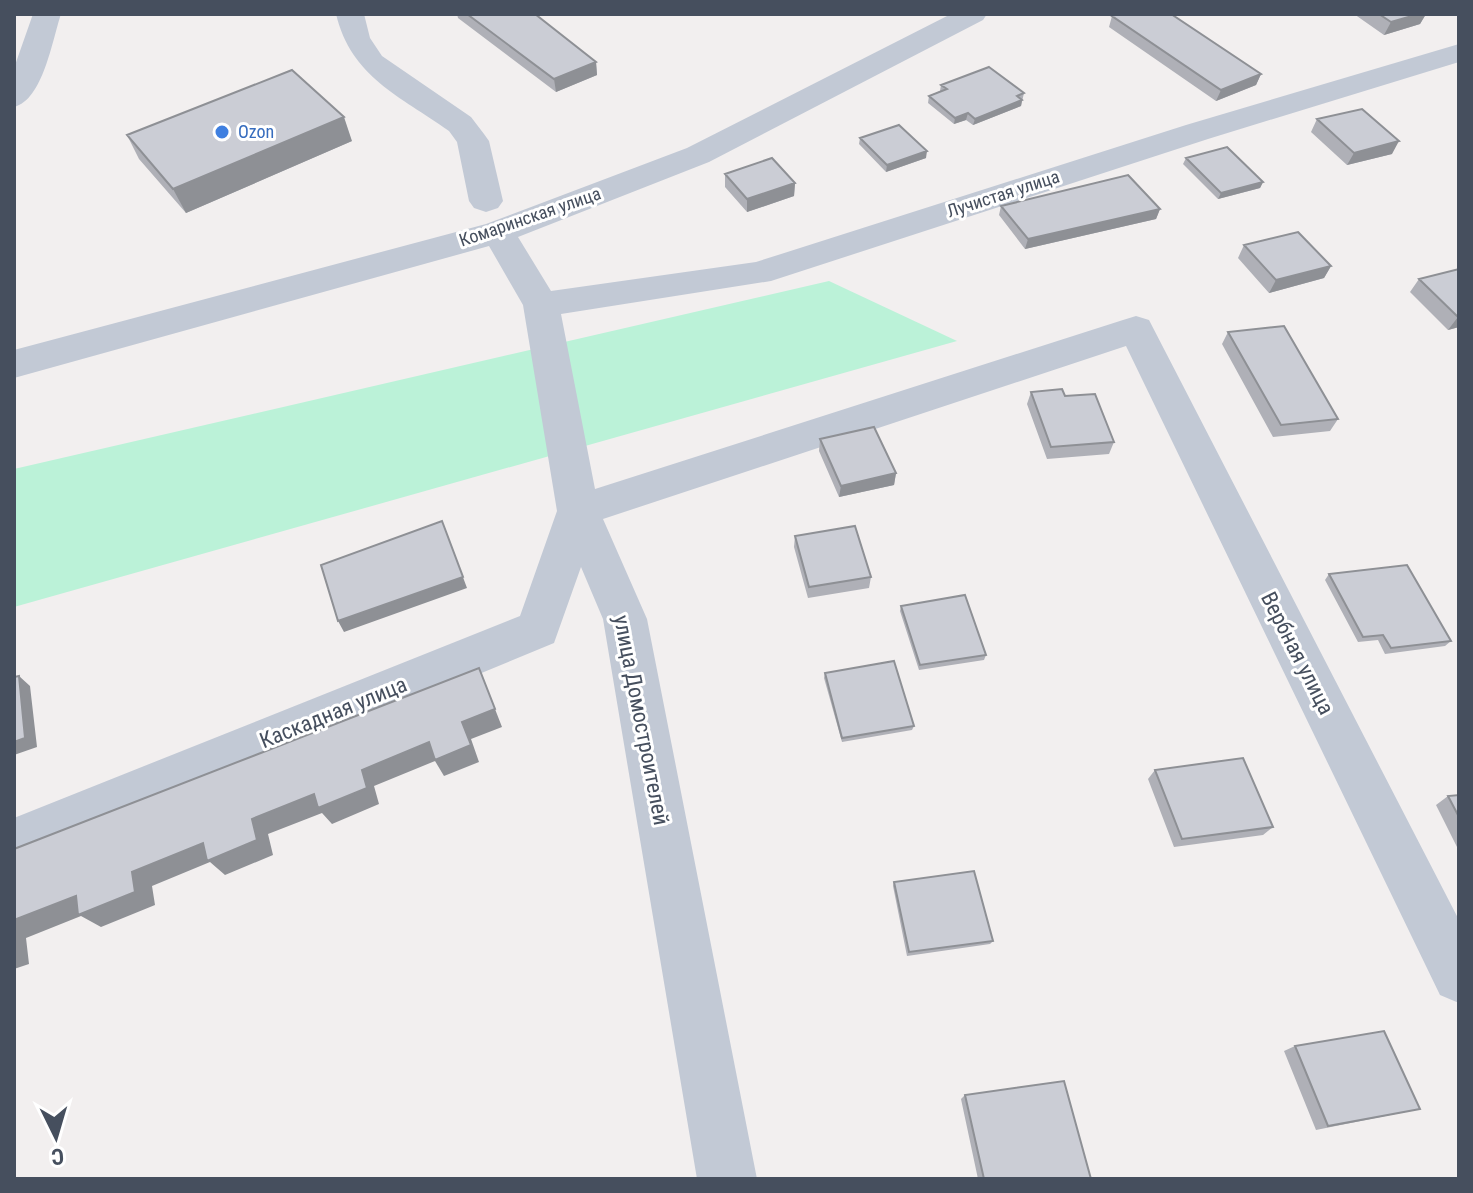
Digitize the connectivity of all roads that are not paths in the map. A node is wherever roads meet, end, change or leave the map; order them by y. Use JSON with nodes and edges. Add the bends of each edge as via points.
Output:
{"nodes":[{"id":1,"x":47,"y":14,"type":"edge"},
{"id":2,"x":350,"y":14,"type":"edge"},
{"id":3,"x":973,"y":14,"type":"edge"},
{"id":4,"x":26,"y":49,"type":"edge"},
{"id":5,"x":1459,"y":53,"type":"edge"},
{"id":6,"x":14,"y":98,"type":"edge"},
{"id":7,"x":492,"y":216,"type":"junction"},
{"id":8,"x":541,"y":305,"type":"junction"},
{"id":9,"x":14,"y":364,"type":"edge"},
{"id":10,"x":578,"y":511,"type":"junction"},
{"id":11,"x":14,"y":842,"type":"edge"},
{"id":12,"x":1459,"y":976,"type":"edge"},
{"id":13,"x":727,"y":1179,"type":"edge"}],
"edges":[{"from":1,"to":4,"type":"street"},
{"from":2,"to":7,"type":"street","name":"улица Домостроителей","via":[[356,38],[371,62],[460,124],[473,141]]},
{"from":3,"to":7,"type":"street","name":"Комаринская улица","via":[[698,155]]},
{"from":4,"to":6,"type":"street","via":[[21,91]]},
{"from":5,"to":8,"type":"street","name":"Лучистая улица","via":[[759,273]]},
{"from":7,"to":8,"type":"street","name":"улица Домостроителей"},
{"from":7,"to":9,"type":"street","name":"Комаринская улица"},
{"from":8,"to":10,"type":"street","name":"улица Домостроителей"},
{"from":10,"to":11,"type":"street","name":"Каскадная улица","via":[[538,629]]},
{"from":10,"to":12,"type":"street","name":"Вербная улица","via":[[1136,329]]},
{"from":10,"to":13,"type":"street","name":"улица Домостроителей","via":[[625,619]]}]}
